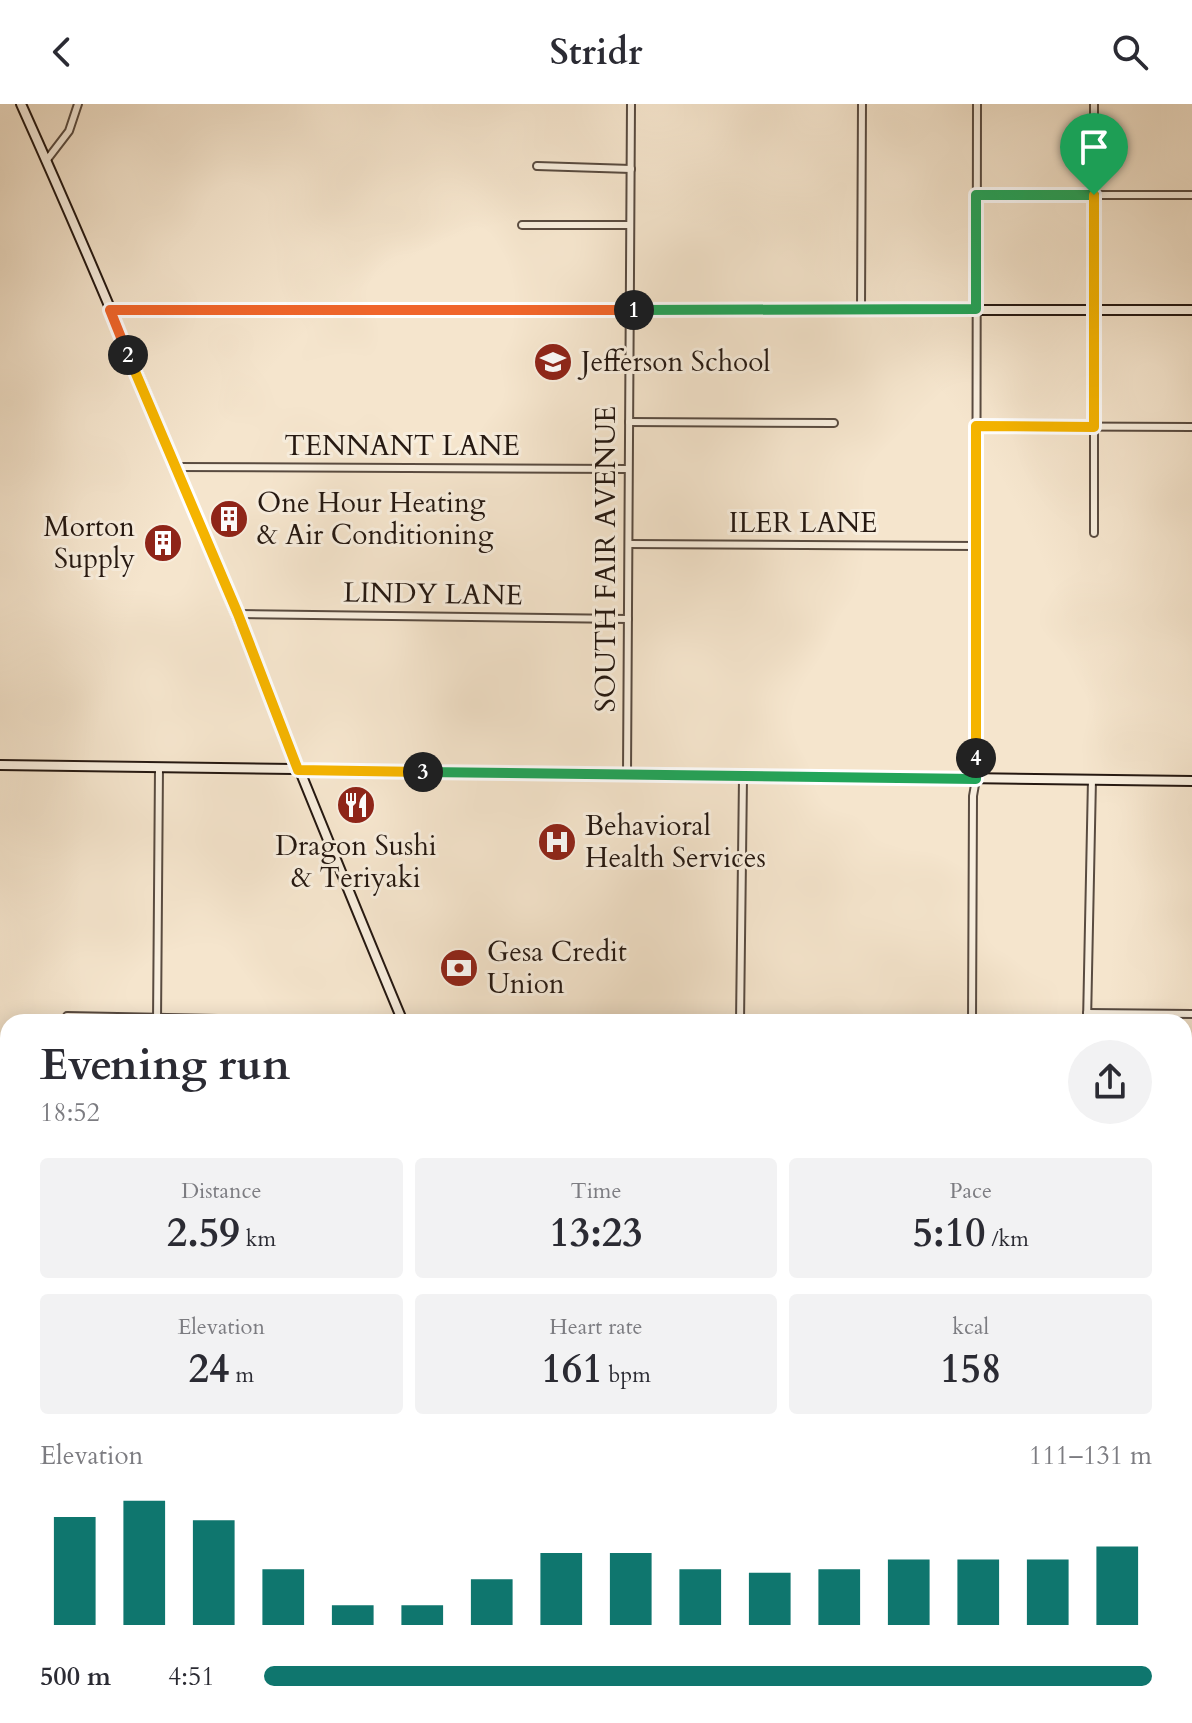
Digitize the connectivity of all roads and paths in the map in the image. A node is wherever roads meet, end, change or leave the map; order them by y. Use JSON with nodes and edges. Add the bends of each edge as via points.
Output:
{"nodes":[{"id":1,"x":21,"y":104,"type":"edge"},
{"id":2,"x":78,"y":104,"type":"edge"},
{"id":3,"x":631,"y":104,"type":"edge"},
{"id":4,"x":862,"y":104,"type":"edge"},
{"id":5,"x":977,"y":104,"type":"edge"},
{"id":6,"x":1094,"y":104,"type":"edge"},
{"id":7,"x":46,"y":161,"type":"junction"},
{"id":8,"x":537,"y":166,"type":"dead end"},
{"id":9,"x":631,"y":169,"type":"junction"},
{"id":10,"x":976,"y":195,"type":"junction"},
{"id":11,"x":1094,"y":195,"type":"junction"},
{"id":12,"x":1192,"y":195,"type":"edge"},
{"id":13,"x":522,"y":225,"type":"dead end"},
{"id":14,"x":630,"y":225,"type":"junction"},
{"id":15,"x":861,"y":309,"type":"junction"},
{"id":16,"x":976,"y":309,"type":"junction"},
{"id":17,"x":110,"y":310,"type":"junction"},
{"id":18,"x":628,"y":310,"type":"junction"},
{"id":19,"x":1094,"y":310,"type":"junction"},
{"id":20,"x":1192,"y":310,"type":"edge"},
{"id":21,"x":629,"y":422,"type":"junction"},
{"id":22,"x":834,"y":423,"type":"dead end"},
{"id":23,"x":976,"y":426,"type":"junction"},
{"id":24,"x":1094,"y":427,"type":"junction"},
{"id":25,"x":1192,"y":427,"type":"edge"},
{"id":26,"x":175,"y":467,"type":"junction"},
{"id":27,"x":628,"y":469,"type":"junction"},
{"id":28,"x":1094,"y":533,"type":"dead end"},
{"id":29,"x":629,"y":544,"type":"junction"},
{"id":30,"x":976,"y":546,"type":"junction"},
{"id":31,"x":238,"y":614,"type":"junction"},
{"id":32,"x":628,"y":619,"type":"junction"},
{"id":33,"x":0,"y":765,"type":"edge"},
{"id":34,"x":159,"y":768,"type":"junction"},
{"id":35,"x":298,"y":770,"type":"junction"},
{"id":36,"x":627,"y":775,"type":"junction"},
{"id":37,"x":743,"y":777,"type":"junction"},
{"id":38,"x":976,"y":779,"type":"junction"},
{"id":39,"x":1092,"y":779,"type":"junction"},
{"id":40,"x":1192,"y":781,"type":"edge"},
{"id":41,"x":1087,"y":1013,"type":"joint"},
{"id":42,"x":157,"y":1014,"type":"edge"},
{"id":43,"x":400,"y":1014,"type":"edge"},
{"id":44,"x":740,"y":1014,"type":"edge"},
{"id":45,"x":972,"y":1014,"type":"edge"},
{"id":46,"x":1192,"y":1014,"type":"edge"}],
"edges":[{"from":1,"to":7,"type":"street"},
{"from":2,"to":7,"type":"street","via":[[69,131]]},
{"from":3,"to":9,"type":"street","name":"SOUTH FAIR AVENUE"},
{"from":4,"to":15,"type":"street"},
{"from":5,"to":10,"type":"street"},
{"from":6,"to":11,"type":"street"},
{"from":7,"to":17,"type":"street"},
{"from":8,"to":9,"type":"street"},
{"from":9,"to":14,"type":"street","name":"SOUTH FAIR AVENUE"},
{"from":10,"to":11,"type":"street"},
{"from":10,"to":16,"type":"street"},
{"from":11,"to":12,"type":"street"},
{"from":11,"to":19,"type":"street"},
{"from":13,"to":14,"type":"street"},
{"from":14,"to":18,"type":"street","name":"SOUTH FAIR AVENUE"},
{"from":15,"to":16,"type":"street"},
{"from":15,"to":18,"type":"street"},
{"from":16,"to":19,"type":"street"},
{"from":16,"to":23,"type":"street"},
{"from":17,"to":18,"type":"street"},
{"from":17,"to":26,"type":"street"},
{"from":18,"to":21,"type":"street","name":"SOUTH FAIR AVENUE"},
{"from":19,"to":20,"type":"street"},
{"from":19,"to":24,"type":"street"},
{"from":21,"to":22,"type":"street"},
{"from":21,"to":27,"type":"street","name":"SOUTH FAIR AVENUE"},
{"from":23,"to":24,"type":"street"},
{"from":23,"to":30,"type":"street"},
{"from":24,"to":25,"type":"street"},
{"from":24,"to":28,"type":"street"},
{"from":26,"to":27,"type":"street","name":"TENNANT LANE"},
{"from":26,"to":31,"type":"street"},
{"from":27,"to":29,"type":"street","name":"SOUTH FAIR AVENUE"},
{"from":29,"to":30,"type":"street","name":"ILER LANE"},
{"from":29,"to":32,"type":"street","name":"SOUTH FAIR AVENUE"},
{"from":30,"to":38,"type":"street"},
{"from":31,"to":32,"type":"street","name":"LINDY LANE"},
{"from":31,"to":35,"type":"street"},
{"from":32,"to":36,"type":"street","name":"SOUTH FAIR AVENUE"},
{"from":33,"to":34,"type":"street"},
{"from":34,"to":35,"type":"street"},
{"from":34,"to":42,"type":"street"},
{"from":35,"to":36,"type":"street"},
{"from":35,"to":43,"type":"street"},
{"from":36,"to":37,"type":"street"},
{"from":37,"to":38,"type":"street"},
{"from":37,"to":44,"type":"street"},
{"from":38,"to":39,"type":"street"},
{"from":38,"to":45,"type":"street"},
{"from":39,"to":40,"type":"street"},
{"from":39,"to":41,"type":"street"},
{"from":41,"to":46,"type":"street"}]}
